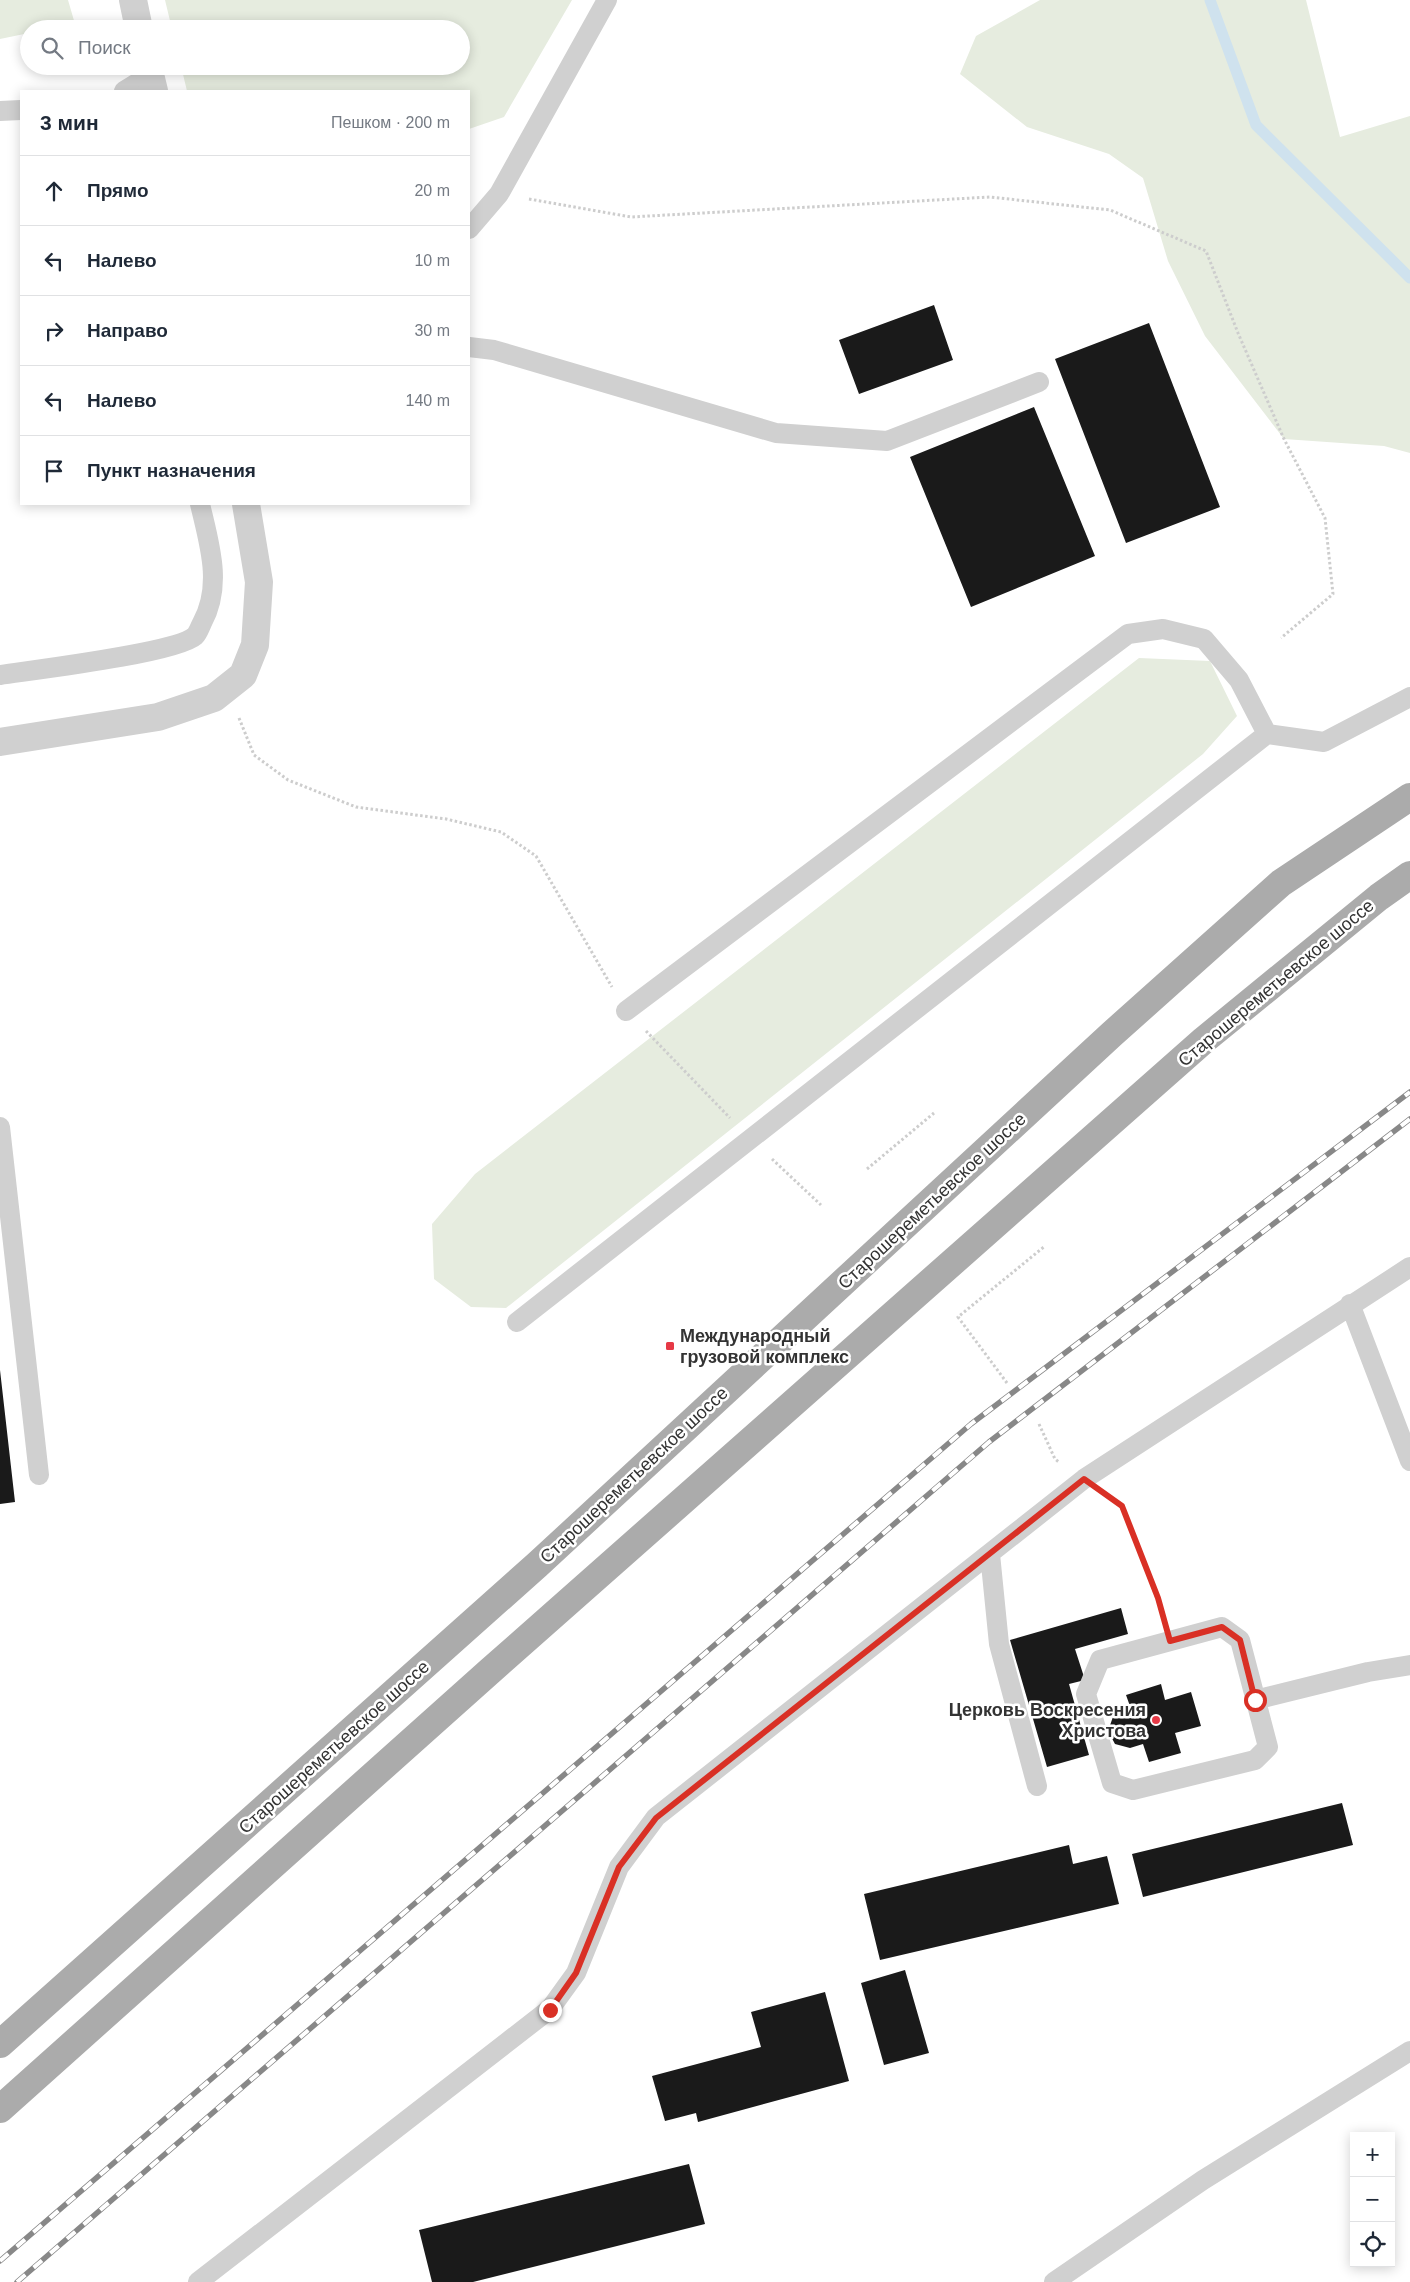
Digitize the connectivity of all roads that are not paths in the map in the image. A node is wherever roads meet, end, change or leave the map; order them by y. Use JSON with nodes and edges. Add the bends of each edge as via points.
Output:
{"nodes":[{"id":1,"x":133,"y":0,"type":"edge"},
{"id":2,"x":607,"y":0,"type":"edge"},
{"id":3,"x":137,"y":20,"type":"edge"},
{"id":4,"x":151,"y":78,"type":"edge"},
{"id":5,"x":126,"y":90,"type":"edge"},
{"id":6,"x":20,"y":110,"type":"edge"},
{"id":7,"x":0,"y":111,"type":"edge"},
{"id":8,"x":470,"y":228,"type":"edge"},
{"id":9,"x":470,"y":347,"type":"edge"},
{"id":10,"x":1039,"y":382,"type":"dead end"},
{"id":11,"x":200,"y":505,"type":"edge"},
{"id":12,"x":246,"y":505,"type":"edge"},
{"id":13,"x":0,"y":675,"type":"edge"},
{"id":14,"x":1410,"y":697,"type":"edge"},
{"id":15,"x":1267,"y":734,"type":"junction"},
{"id":16,"x":0,"y":742,"type":"edge"},
{"id":17,"x":1410,"y":797,"type":"edge"},
{"id":18,"x":1410,"y":875,"type":"edge"},
{"id":19,"x":1410,"y":890,"type":"edge"},
{"id":20,"x":1379,"y":897,"type":"junction"},
{"id":21,"x":626,"y":1011,"type":"road end"},
{"id":22,"x":0,"y":1127,"type":"edge"},
{"id":23,"x":1410,"y":1267,"type":"edge"},
{"id":24,"x":1350,"y":1304,"type":"junction"},
{"id":25,"x":518,"y":1322,"type":"dead end"},
{"id":26,"x":1410,"y":1461,"type":"edge"},
{"id":27,"x":38,"y":1475,"type":"dead end"},
{"id":28,"x":990,"y":1554,"type":"junction"},
{"id":29,"x":1410,"y":1665,"type":"edge"},
{"id":30,"x":1255,"y":1700,"type":"junction"},
{"id":31,"x":1037,"y":1786,"type":"dead end"},
{"id":32,"x":0,"y":2044,"type":"edge"},
{"id":33,"x":1410,"y":2051,"type":"edge"},
{"id":34,"x":0,"y":2109,"type":"edge"},
{"id":35,"x":198,"y":2282,"type":"edge"},
{"id":36,"x":1054,"y":2282,"type":"edge"}],
"edges":[{"from":1,"to":3,"type":"street"},
{"from":2,"to":8,"type":"lane","via":[[498,194]]},
{"from":4,"to":5,"type":"lane"},
{"from":6,"to":7,"type":"lane"},
{"from":9,"to":10,"type":"lane","via":[[494,350],[776,433],[887,441]]},
{"from":11,"to":13,"type":"lane","via":[[213,559],[213,587],[207,614],[195,636],[164,649]]},
{"from":12,"to":16,"type":"street","via":[[259,582],[255,646],[243,674],[214,698],[158,717]]},
{"from":14,"to":15,"type":"lane","via":[[1324,742]]},
{"from":15,"to":21,"type":"lane","via":[[1239,680],[1204,639],[1163,629],[1128,634]]},
{"from":15,"to":25,"type":"lane"},
{"from":17,"to":32,"type":"main road","name":"Старошереметьевское шоссе","via":[[1273,889],[537,1565]]},
{"from":18,"to":20,"type":"main road","name":"Старошереметьевское шоссе"},
{"from":19,"to":20,"type":"lane"},
{"from":20,"to":34,"type":"main road","name":"Старошереметьевское шоссе","via":[[1204,1040]]},
{"from":22,"to":27,"type":"lane"},
{"from":23,"to":24,"type":"lane"},
{"from":24,"to":26,"type":"lane"},
{"from":24,"to":28,"type":"lane","via":[[1084,1479]]},
{"from":28,"to":31,"type":"lane","via":[[999,1644]]},
{"from":28,"to":35,"type":"lane","via":[[656,1818],[619,1867],[576,1973],[550,2010]]},
{"from":29,"to":30,"type":"lane"},
{"from":30,"to":30,"type":"lane","via":[[1240,1640],[1222,1627],[1100,1660],[1086,1694],[1112,1783],[1133,1790],[1254,1760],[1268,1747]]},
{"from":33,"to":36,"type":"lane","via":[[1203,2180]]}]}
